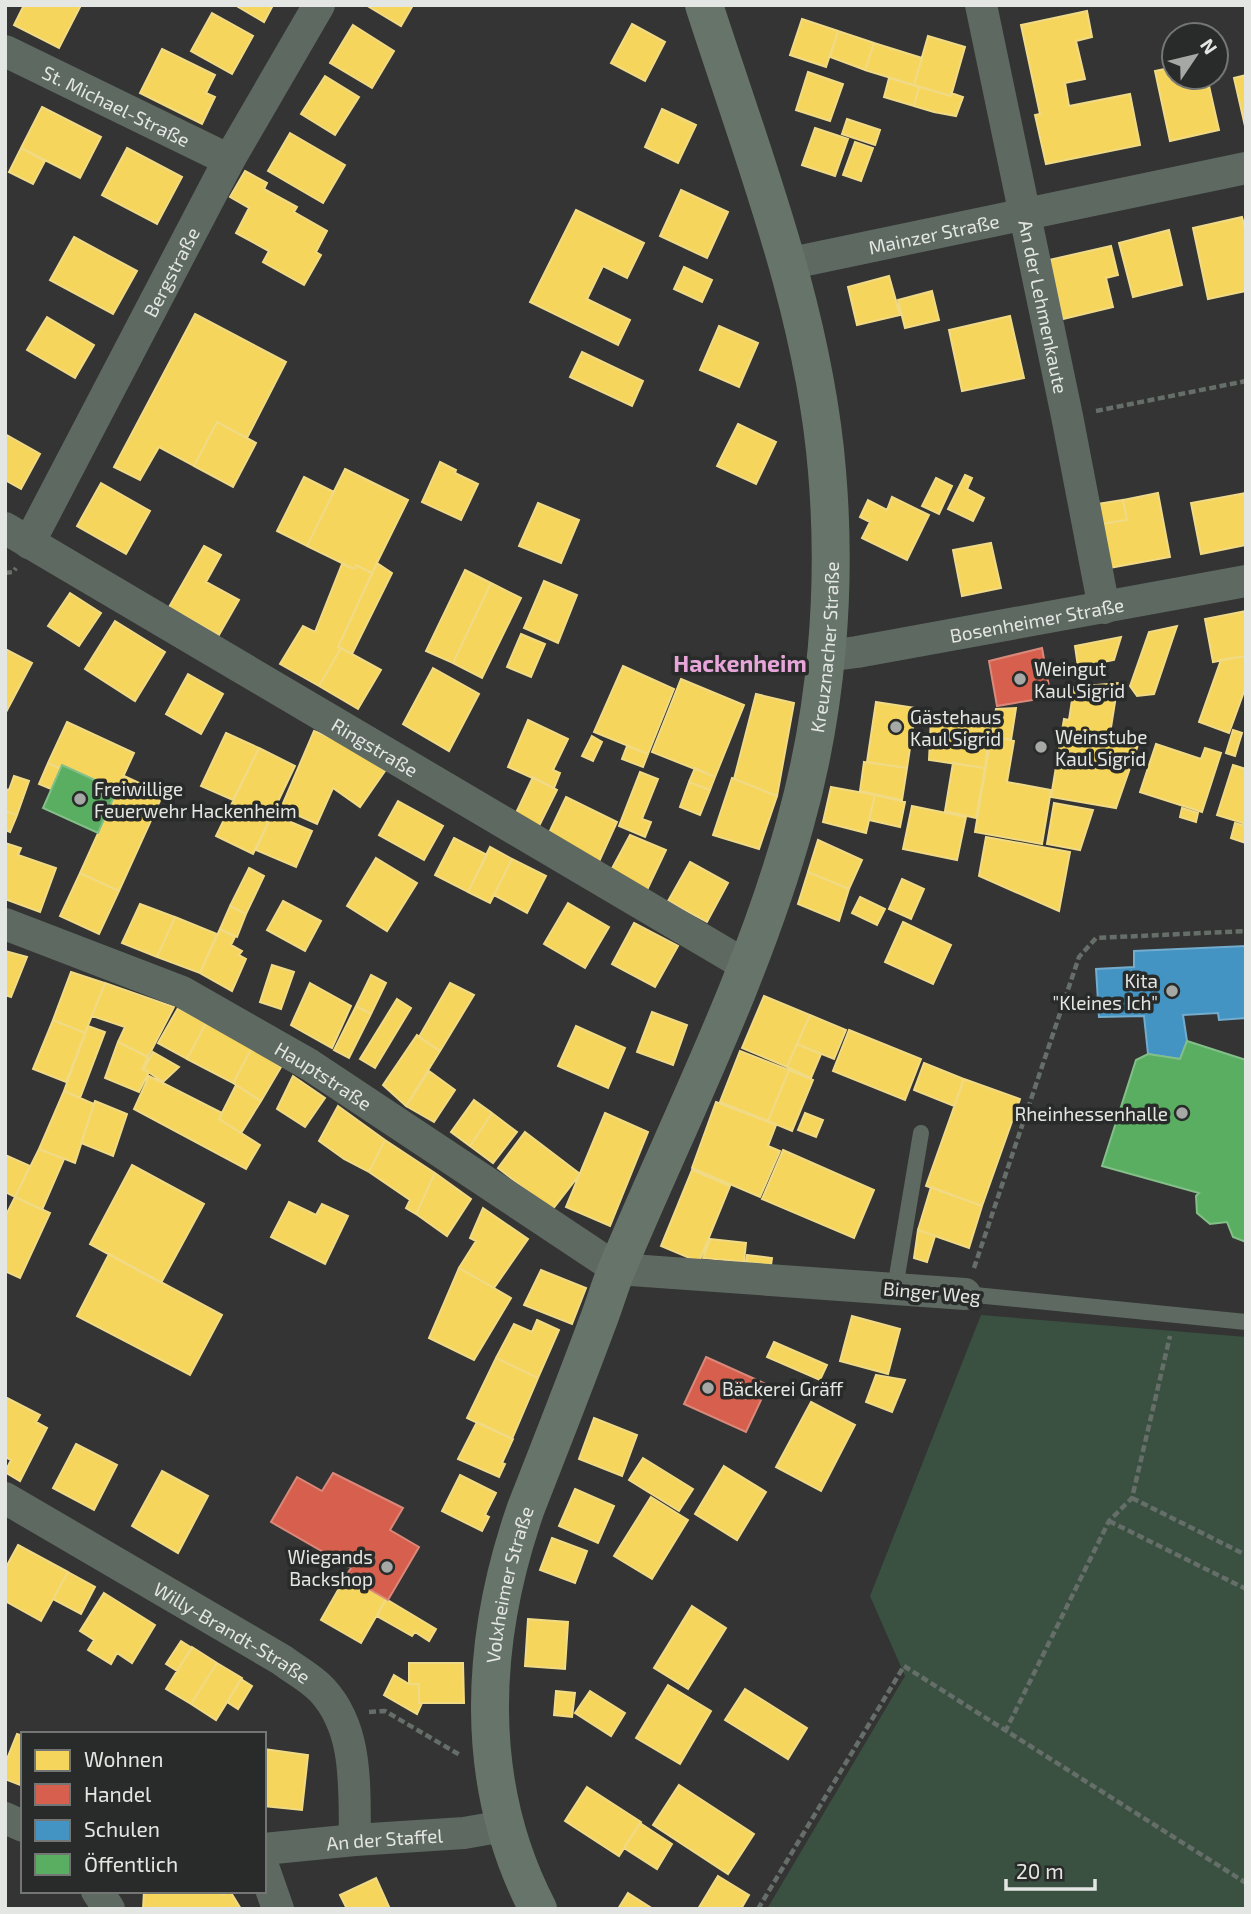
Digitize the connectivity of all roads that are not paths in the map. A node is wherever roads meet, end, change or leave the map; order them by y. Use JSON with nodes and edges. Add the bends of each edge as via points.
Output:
{"nodes":[{"id":1,"x":319,"y":5,"type":"edge"},
{"id":2,"x":704,"y":5,"type":"edge"},
{"id":3,"x":981,"y":5,"type":"edge"},
{"id":4,"x":5,"y":51,"type":"edge"},
{"id":5,"x":229,"y":160,"type":"junction"},
{"id":6,"x":1246,"y":168,"type":"edge"},
{"id":7,"x":1024,"y":215,"type":"junction"},
{"id":8,"x":787,"y":264,"type":"junction"},
{"id":9,"x":17,"y":535,"type":"edge"},
{"id":10,"x":1246,"y":581,"type":"edge"},
{"id":11,"x":1104,"y":608,"type":"junction"},
{"id":12,"x":826,"y":656,"type":"junction"},
{"id":13,"x":5,"y":924,"type":"edge"},
{"id":14,"x":747,"y":965,"type":"junction"},
{"id":15,"x":922,"y":1133,"type":"dead end"},
{"id":16,"x":617,"y":1269,"type":"junction"},
{"id":17,"x":895,"y":1289,"type":"junction"},
{"id":18,"x":965,"y":1294,"type":"joint"},
{"id":19,"x":1246,"y":1322,"type":"edge"},
{"id":20,"x":5,"y":1498,"type":"edge"},
{"id":21,"x":5,"y":1818,"type":"edge"},
{"id":22,"x":21,"y":1825,"type":"edge"},
{"id":23,"x":504,"y":1826,"type":"junction"},
{"id":24,"x":355,"y":1840,"type":"junction"},
{"id":25,"x":266,"y":1849,"type":"edge"},
{"id":26,"x":266,"y":1875,"type":"edge"},
{"id":27,"x":98,"y":1893,"type":"edge"},
{"id":28,"x":109,"y":1909,"type":"edge"},
{"id":29,"x":278,"y":1909,"type":"edge"},
{"id":30,"x":538,"y":1909,"type":"edge"}],
"edges":[{"from":1,"to":5,"type":"street","name":"Bergstraße"},
{"from":2,"to":8,"type":"main road","name":"Kreuznacher Straße"},
{"from":3,"to":7,"type":"street","name":"An der Lehmenkaute"},
{"from":4,"to":5,"type":"street","name":"St. Michael-Straße"},
{"from":5,"to":9,"type":"street","name":"Bergstraße"},
{"from":6,"to":7,"type":"street","name":"Mainzer Straße"},
{"from":7,"to":8,"type":"street","name":"Mainzer Straße"},
{"from":7,"to":11,"type":"street","name":"An der Lehmenkaute"},
{"from":8,"to":12,"type":"main road","name":"Kreuznacher Straße","via":[[812,366],[827,471]]},
{"from":9,"to":14,"type":"street","name":"Ringstraße"},
{"from":10,"to":11,"type":"street","name":"Bosenheimer Straße"},
{"from":11,"to":12,"type":"street","name":"Bosenheimer Straße"},
{"from":12,"to":14,"type":"main road","name":"Kreuznacher Straße","via":[[809,768],[795,823]]},
{"from":13,"to":16,"type":"street","name":"Hauptstraße","via":[[182,992],[310,1065]]},
{"from":14,"to":16,"type":"main road","name":"Kreuznacher Straße"},
{"from":15,"to":17,"type":"lane"},
{"from":16,"to":17,"type":"street","name":"Binger Weg"},
{"from":16,"to":23,"type":"main road","name":"Volxheimer Straße","via":[[526,1508],[502,1589],[490,1707]]},
{"from":17,"to":18,"type":"street","name":"Binger Weg"},
{"from":18,"to":19,"type":"lane","name":"Binger Weg"},
{"from":20,"to":24,"type":"street","name":"Willy-Brandt-Straße","via":[[282,1660],[321,1688],[340,1714],[353,1757]]},
{"from":21,"to":22,"type":"street"},
{"from":23,"to":24,"type":"street","name":"An der Staffel"},
{"from":23,"to":30,"type":"main road","name":"Volxheimer Straße"},
{"from":24,"to":25,"type":"street","name":"An der Staffel"},
{"from":26,"to":29,"type":"street"},
{"from":27,"to":28,"type":"street"}]}
